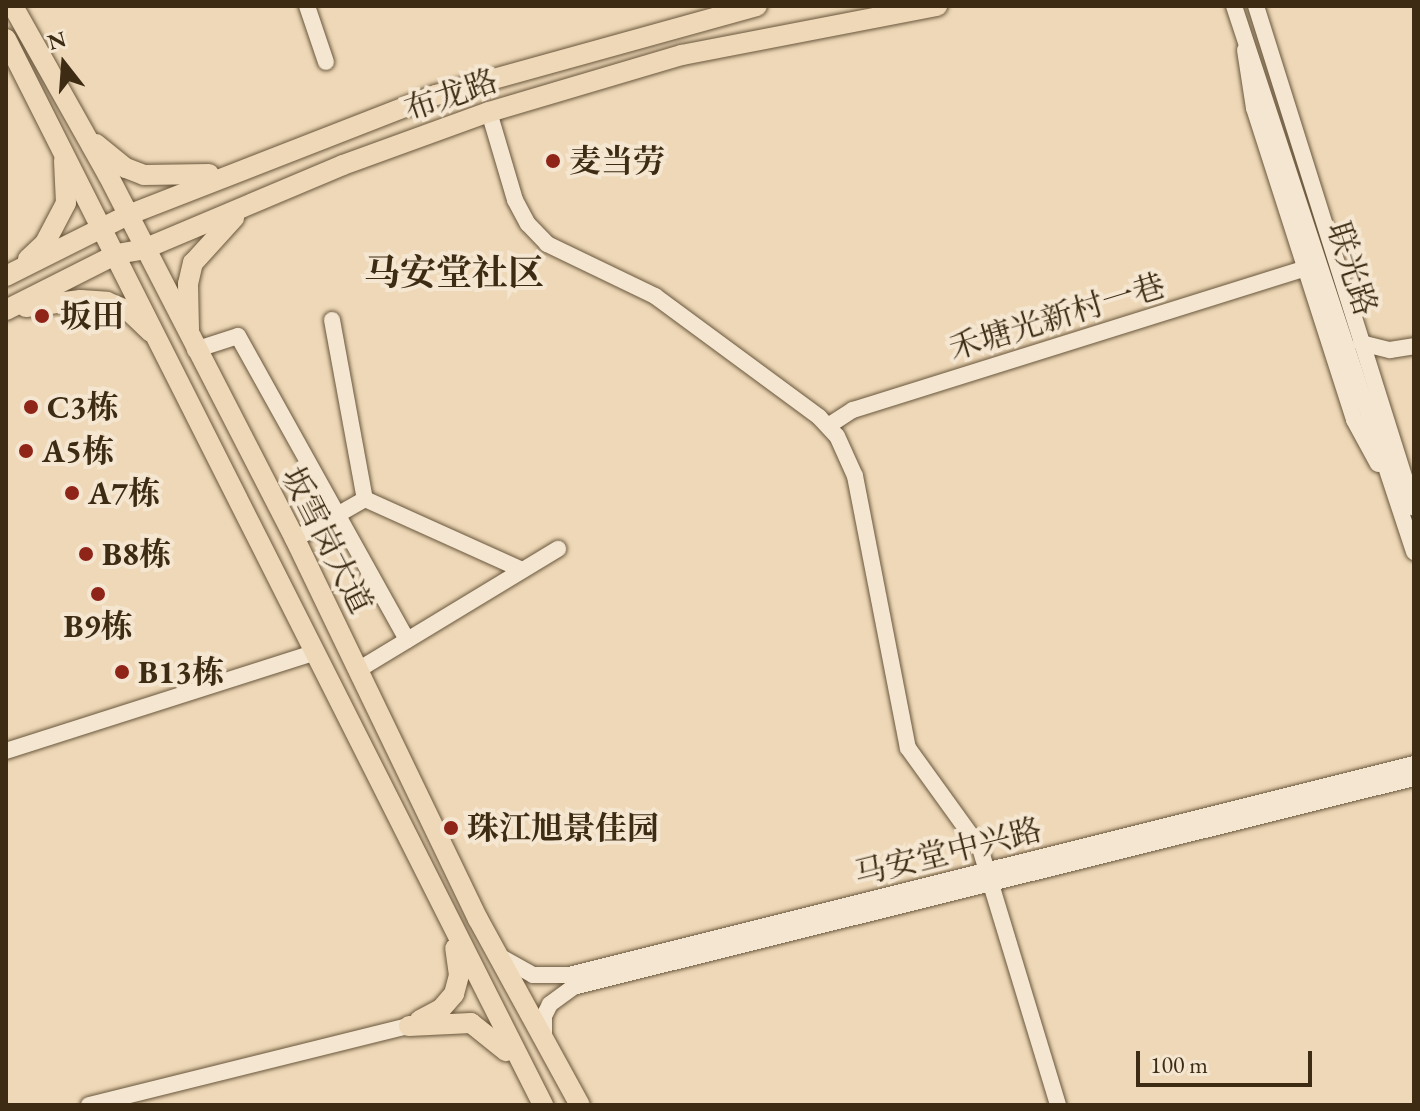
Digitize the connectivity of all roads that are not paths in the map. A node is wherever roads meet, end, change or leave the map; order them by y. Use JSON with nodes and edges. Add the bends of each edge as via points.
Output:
{"nodes":[{"id":1,"x":13,"y":6,"type":"edge"},
{"id":2,"x":307,"y":6,"type":"edge"},
{"id":3,"x":757,"y":6,"type":"edge"},
{"id":4,"x":937,"y":6,"type":"edge"},
{"id":5,"x":1234,"y":6,"type":"edge"},
{"id":6,"x":1256,"y":6,"type":"edge"},
{"id":7,"x":1244,"y":24,"type":"junction"},
{"id":8,"x":6,"y":39,"type":"edge"},
{"id":9,"x":326,"y":62,"type":"dead end"},
{"id":10,"x":489,"y":112,"type":"junction"},
{"id":11,"x":51,"y":123,"type":"junction"},
{"id":12,"x":84,"y":133,"type":"junction"},
{"id":13,"x":242,"y":169,"type":"junction"},
{"id":14,"x":260,"y":200,"type":"junction"},
{"id":15,"x":128,"y":215,"type":"junction"},
{"id":16,"x":104,"y":226,"type":"junction"},
{"id":17,"x":144,"y":249,"type":"junction"},
{"id":18,"x":117,"y":254,"type":"junction"},
{"id":19,"x":1306,"y":268,"type":"junction"},
{"id":20,"x":9,"y":275,"type":"edge"},
{"id":21,"x":6,"y":310,"type":"edge"},
{"id":22,"x":332,"y":320,"type":"dead end"},
{"id":23,"x":1361,"y":343,"type":"junction"},
{"id":24,"x":193,"y":346,"type":"junction"},
{"id":25,"x":1414,"y":346,"type":"edge"},
{"id":26,"x":165,"y":350,"type":"junction"},
{"id":27,"x":1414,"y":352,"type":"edge"},
{"id":28,"x":1371,"y":376,"type":"junction"},
{"id":29,"x":828,"y":426,"type":"junction"},
{"id":30,"x":1394,"y":490,"type":"junction"},
{"id":31,"x":365,"y":499,"type":"junction"},
{"id":32,"x":1414,"y":508,"type":"edge"},
{"id":33,"x":337,"y":514,"type":"junction"},
{"id":34,"x":295,"y":539,"type":"junction"},
{"id":35,"x":558,"y":549,"type":"dead end"},
{"id":36,"x":1414,"y":552,"type":"edge"},
{"id":37,"x":522,"y":570,"type":"junction"},
{"id":38,"x":407,"y":640,"type":"junction"},
{"id":39,"x":314,"y":653,"type":"junction"},
{"id":40,"x":358,"y":670,"type":"junction"},
{"id":41,"x":6,"y":751,"type":"edge"},
{"id":42,"x":1414,"y":764,"type":"edge"},
{"id":43,"x":1414,"y":778,"type":"edge"},
{"id":44,"x":990,"y":878,"type":"junction"},
{"id":45,"x":453,"y":932,"type":"junction"},
{"id":46,"x":498,"y":956,"type":"junction"},
{"id":47,"x":409,"y":1026,"type":"junction"},
{"id":48,"x":546,"y":1043,"type":"junction"},
{"id":49,"x":526,"y":1072,"type":"junction"},
{"id":50,"x":89,"y":1105,"type":"edge"},
{"id":51,"x":543,"y":1105,"type":"edge"},
{"id":52,"x":580,"y":1105,"type":"edge"},
{"id":53,"x":1058,"y":1105,"type":"edge"}],
"edges":[{"from":1,"to":12,"type":"main road","name":"坂雪岗大道"},
{"from":2,"to":9,"type":"street"},
{"from":3,"to":13,"type":"main road","name":"布龙路","via":[[436,95]]},
{"from":4,"to":10,"type":"main road","name":"布龙路","via":[[682,55]]},
{"from":5,"to":7,"type":"street","name":"联光路"},
{"from":6,"to":23,"type":"street","name":"联光路"},
{"from":7,"to":19,"type":"street","via":[[1254,108]]},
{"from":7,"to":30,"type":"street","name":"联光路"},
{"from":8,"to":11,"type":"main road","name":"坂雪岗大道"},
{"from":10,"to":14,"type":"main road","name":"布龙路"},
{"from":10,"to":29,"type":"street","via":[[515,200],[547,244],[655,296]]},
{"from":11,"to":16,"type":"main road","name":"坂雪岗大道"},
{"from":11,"to":20,"type":"main road","via":[[66,165],[66,203],[45,243]]},
{"from":12,"to":13,"type":"main road","via":[[104,153],[144,175],[186,178]]},
{"from":12,"to":15,"type":"main road","name":"坂雪岗大道"},
{"from":13,"to":15,"type":"main road","name":"布龙路"},
{"from":14,"to":17,"type":"main road","name":"布龙路"},
{"from":14,"to":24,"type":"main road","via":[[226,223],[193,263],[188,284]]},
{"from":15,"to":16,"type":"main road","name":"布龙路"},
{"from":15,"to":17,"type":"main road","name":"坂雪岗大道"},
{"from":16,"to":18,"type":"main road","name":"坂雪岗大道"},
{"from":16,"to":20,"type":"main road","name":"布龙路"},
{"from":17,"to":18,"type":"main road","name":"布龙路"},
{"from":17,"to":24,"type":"main road","name":"坂雪岗大道"},
{"from":18,"to":21,"type":"main road","name":"布龙路"},
{"from":18,"to":26,"type":"main road","name":"坂雪岗大道"},
{"from":19,"to":29,"type":"street","name":"禾塘光新村一巷","via":[[853,410]]},
{"from":19,"to":30,"type":"street","via":[[1354,420]]},
{"from":21,"to":26,"type":"main road","via":[[81,300],[107,302],[130,312]]},
{"from":22,"to":31,"type":"street"},
{"from":23,"to":25,"type":"street","via":[[1390,350]]},
{"from":23,"to":28,"type":"street","name":"联光路"},
{"from":24,"to":33,"type":"street","via":[[238,336]]},
{"from":24,"to":34,"type":"main road","name":"坂雪岗大道"},
{"from":26,"to":39,"type":"main road","name":"坂雪岗大道"},
{"from":27,"to":28,"type":"street","via":[[1394,356]]},
{"from":28,"to":32,"type":"street","name":"联光路"},
{"from":29,"to":44,"type":"street","via":[[855,476],[908,748],[972,832]]},
{"from":30,"to":36,"type":"street","name":"联光路"},
{"from":31,"to":33,"type":"street"},
{"from":31,"to":37,"type":"street"},
{"from":33,"to":34,"type":"street"},
{"from":33,"to":38,"type":"street"},
{"from":34,"to":40,"type":"main road","name":"坂雪岗大道"},
{"from":35,"to":37,"type":"street"},
{"from":37,"to":38,"type":"street"},
{"from":38,"to":40,"type":"street"},
{"from":39,"to":41,"type":"street"},
{"from":39,"to":45,"type":"main road","name":"坂雪岗大道"},
{"from":40,"to":46,"type":"main road","name":"坂雪岗大道"},
{"from":42,"to":44,"type":"street","name":"马安堂中兴路"},
{"from":43,"to":44,"type":"street","name":"马安堂中兴路"},
{"from":44,"to":46,"type":"street","name":"马安堂中兴路","via":[[569,975],[533,975]]},
{"from":44,"to":48,"type":"street","name":"马安堂中兴路","via":[[573,987],[550,1004],[544,1016]]},
{"from":44,"to":53,"type":"street"},
{"from":45,"to":47,"type":"main road","via":[[459,975],[454,994],[441,1009]]},
{"from":45,"to":49,"type":"main road","name":"坂雪岗大道"},
{"from":46,"to":48,"type":"main road","name":"坂雪岗大道"},
{"from":47,"to":49,"type":"main road","via":[[471,1023],[487,1031]]},
{"from":47,"to":50,"type":"street"},
{"from":48,"to":52,"type":"main road","name":"坂雪岗大道"},
{"from":49,"to":51,"type":"main road","name":"坂雪岗大道"}]}
